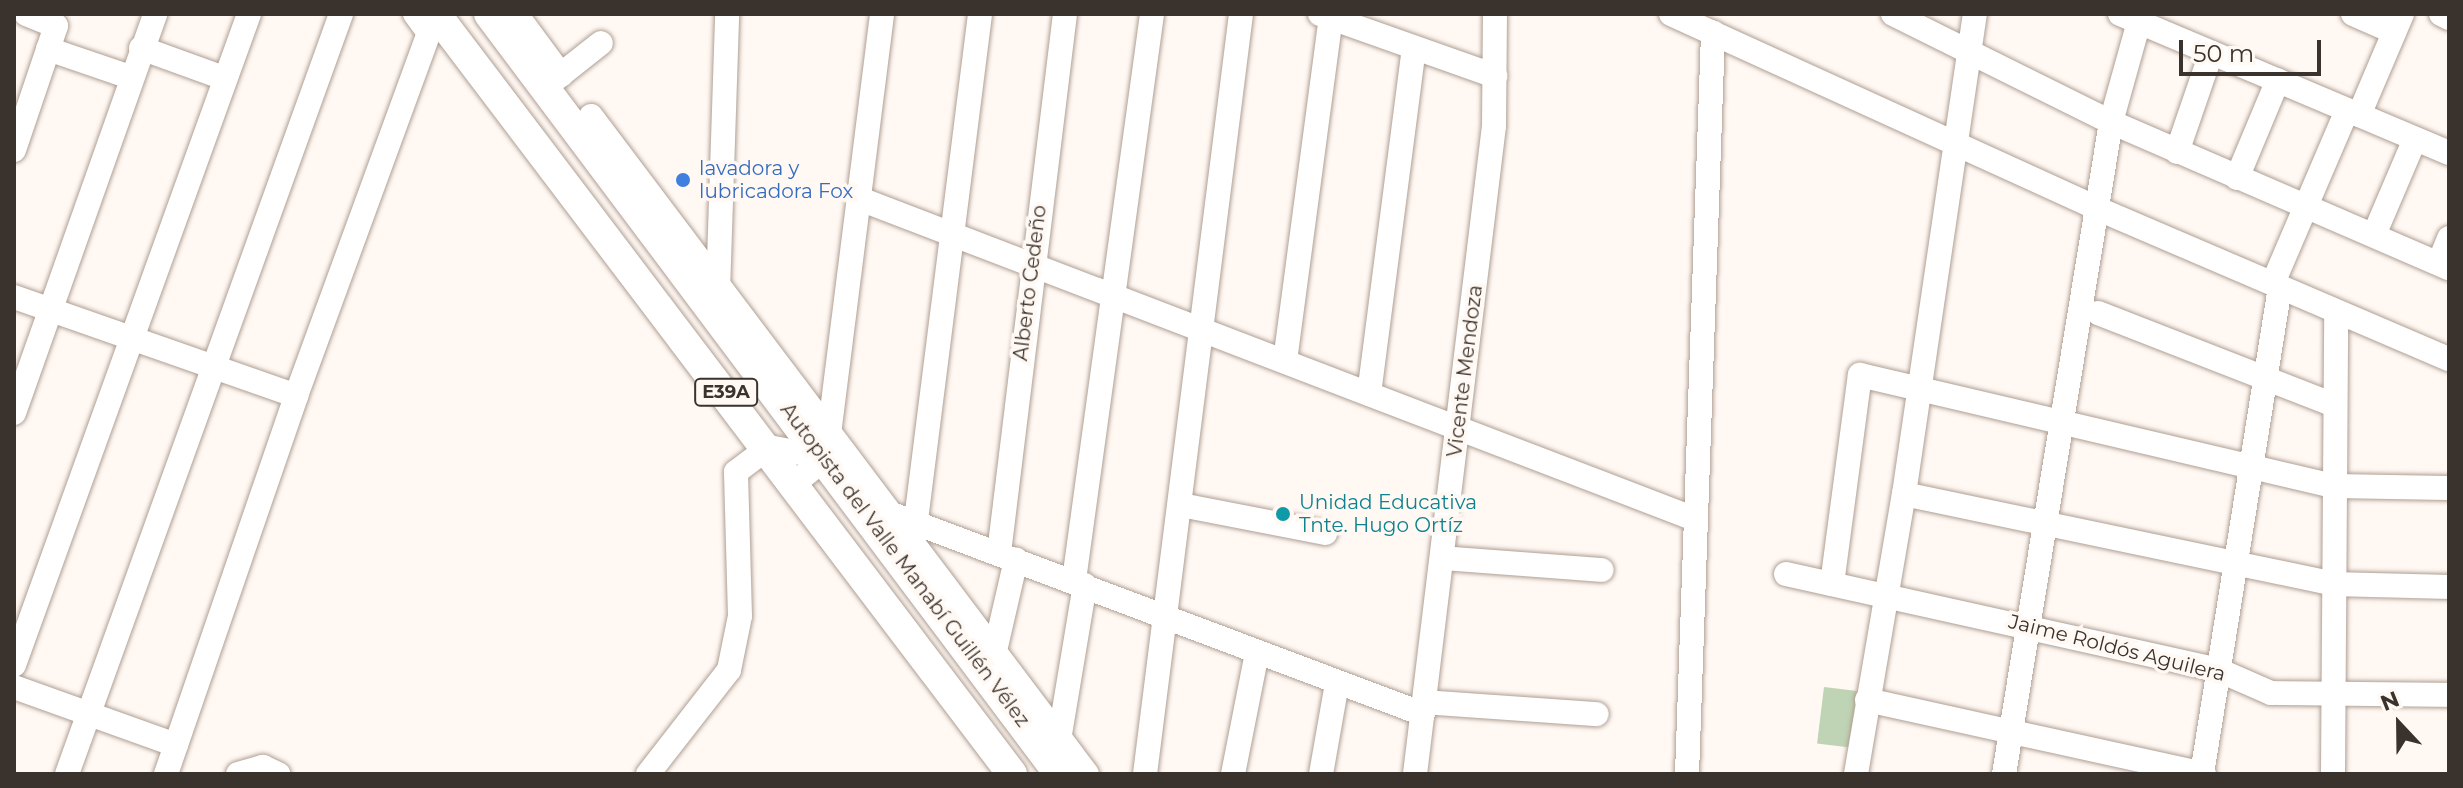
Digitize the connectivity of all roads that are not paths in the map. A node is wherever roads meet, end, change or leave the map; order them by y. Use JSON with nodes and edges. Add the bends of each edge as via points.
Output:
{"nodes":[{"id":1,"x":26,"y":14,"type":"edge"},
{"id":2,"x":155,"y":14,"type":"edge"},
{"id":3,"x":249,"y":14,"type":"edge"},
{"id":4,"x":341,"y":14,"type":"edge"},
{"id":5,"x":394,"y":14,"type":"edge"},
{"id":6,"x":489,"y":14,"type":"edge"},
{"id":7,"x":516,"y":14,"type":"edge"},
{"id":8,"x":727,"y":14,"type":"edge"},
{"id":9,"x":882,"y":14,"type":"edge"},
{"id":10,"x":980,"y":14,"type":"edge"},
{"id":11,"x":1065,"y":14,"type":"edge"},
{"id":12,"x":1152,"y":14,"type":"edge"},
{"id":13,"x":1241,"y":14,"type":"edge"},
{"id":14,"x":1495,"y":14,"type":"edge"},
{"id":15,"x":1671,"y":14,"type":"edge"},
{"id":16,"x":1893,"y":14,"type":"edge"},
{"id":17,"x":1975,"y":14,"type":"edge"},
{"id":18,"x":2353,"y":14,"type":"edge"},
{"id":19,"x":2441,"y":14,"type":"edge"},
{"id":20,"x":1325,"y":16,"type":"edge"},
{"id":21,"x":2129,"y":18,"type":"edge"},
{"id":22,"x":2449,"y":18,"type":"edge"},
{"id":23,"x":431,"y":21,"type":"edge"},
{"id":24,"x":2398,"y":23,"type":"edge"},
{"id":25,"x":1724,"y":28,"type":"edge"},
{"id":26,"x":601,"y":43,"type":"dead end"},
{"id":27,"x":141,"y":48,"type":"junction"},
{"id":28,"x":1414,"y":48,"type":"junction"},
{"id":29,"x":1969,"y":48,"type":"junction"},
{"id":30,"x":48,"y":49,"type":"junction"},
{"id":31,"x":2211,"y":53,"type":"junction"},
{"id":32,"x":1495,"y":76,"type":"junction"},
{"id":33,"x":130,"y":77,"type":"junction"},
{"id":34,"x":224,"y":78,"type":"junction"},
{"id":35,"x":2278,"y":80,"type":"junction"},
{"id":36,"x":552,"y":81,"type":"junction"},
{"id":37,"x":2353,"y":112,"type":"junction"},
{"id":38,"x":591,"y":116,"type":"dead end"},
{"id":39,"x":2111,"y":122,"type":"junction"},
{"id":40,"x":2415,"y":139,"type":"junction"},
{"id":41,"x":1953,"y":143,"type":"junction"},
{"id":42,"x":14,"y":150,"type":"edge"},
{"id":43,"x":2177,"y":152,"type":"junction"},
{"id":44,"x":2449,"y":153,"type":"edge"},
{"id":45,"x":2237,"y":178,"type":"junction"},
{"id":46,"x":860,"y":199,"type":"junction"},
{"id":47,"x":2304,"y":206,"type":"junction"},
{"id":48,"x":2096,"y":208,"type":"junction"},
{"id":49,"x":951,"y":232,"type":"junction"},
{"id":50,"x":2374,"y":235,"type":"junction"},
{"id":51,"x":2449,"y":238,"type":"edge"},
{"id":52,"x":1032,"y":262,"type":"junction"},
{"id":53,"x":2444,"y":266,"type":"edge"},
{"id":54,"x":2276,"y":285,"type":"junction"},
{"id":55,"x":1115,"y":294,"type":"junction"},
{"id":56,"x":14,"y":297,"type":"edge"},
{"id":57,"x":718,"y":299,"type":"junction"},
{"id":58,"x":52,"y":311,"type":"junction"},
{"id":59,"x":2336,"y":312,"type":"junction"},
{"id":60,"x":2098,"y":313,"type":"dead end"},
{"id":61,"x":1201,"y":328,"type":"junction"},
{"id":62,"x":132,"y":338,"type":"junction"},
{"id":63,"x":2449,"y":359,"type":"edge"},
{"id":64,"x":1285,"y":361,"type":"junction"},
{"id":65,"x":217,"y":368,"type":"junction"},
{"id":66,"x":2263,"y":375,"type":"junction"},
{"id":67,"x":1919,"y":391,"type":"junction"},
{"id":68,"x":1369,"y":394,"type":"junction"},
{"id":69,"x":296,"y":396,"type":"junction"},
{"id":70,"x":2334,"y":405,"type":"junction"},
{"id":71,"x":14,"y":413,"type":"edge"},
{"id":72,"x":2060,"y":424,"type":"junction"},
{"id":73,"x":1458,"y":427,"type":"junction"},
{"id":74,"x":828,"y":444,"type":"junction"},
{"id":75,"x":769,"y":447,"type":"junction"},
{"id":76,"x":2249,"y":465,"type":"junction"},
{"id":77,"x":796,"y":482,"type":"junction"},
{"id":78,"x":2333,"y":486,"type":"junction"},
{"id":79,"x":2449,"y":488,"type":"edge"},
{"id":80,"x":1904,"y":494,"type":"junction"},
{"id":81,"x":1181,"y":505,"type":"junction"},
{"id":82,"x":1695,"y":519,"type":"junction"},
{"id":83,"x":2045,"y":524,"type":"junction"},
{"id":84,"x":909,"y":526,"type":"junction"},
{"id":85,"x":1325,"y":533,"type":"dead end"},
{"id":86,"x":1008,"y":556,"type":"junction"},
{"id":87,"x":1442,"y":558,"type":"junction"},
{"id":88,"x":2233,"y":564,"type":"junction"},
{"id":89,"x":1602,"y":570,"type":"dead end"},
{"id":90,"x":1786,"y":574,"type":"dead end"},
{"id":91,"x":1079,"y":583,"type":"junction"},
{"id":92,"x":1832,"y":584,"type":"junction"},
{"id":93,"x":2334,"y":584,"type":"junction"},
{"id":94,"x":2449,"y":587,"type":"edge"},
{"id":95,"x":1887,"y":595,"type":"junction"},
{"id":96,"x":1166,"y":618,"type":"junction"},
{"id":97,"x":2029,"y":625,"type":"junction"},
{"id":98,"x":995,"y":646,"type":"junction"},
{"id":99,"x":1257,"y":653,"type":"junction"},
{"id":100,"x":14,"y":665,"type":"edge"},
{"id":101,"x":2216,"y":669,"type":"junction"},
{"id":102,"x":990,"y":676,"type":"junction"},
{"id":103,"x":1020,"y":679,"type":"junction"},
{"id":104,"x":1337,"y":683,"type":"junction"},
{"id":105,"x":14,"y":687,"type":"edge"},
{"id":106,"x":1067,"y":688,"type":"junction"},
{"id":107,"x":2334,"y":695,"type":"junction"},
{"id":108,"x":2449,"y":695,"type":"edge"},
{"id":109,"x":1867,"y":700,"type":"junction"},
{"id":110,"x":1424,"y":708,"type":"junction"},
{"id":111,"x":89,"y":713,"type":"junction"},
{"id":112,"x":1597,"y":714,"type":"dead end"},
{"id":113,"x":2011,"y":732,"type":"junction"},
{"id":114,"x":1060,"y":734,"type":"junction"},
{"id":115,"x":176,"y":745,"type":"junction"},
{"id":116,"x":67,"y":774,"type":"edge"},
{"id":117,"x":166,"y":774,"type":"edge"},
{"id":118,"x":238,"y":774,"type":"edge"},
{"id":119,"x":278,"y":774,"type":"edge"},
{"id":120,"x":648,"y":774,"type":"edge"},
{"id":121,"x":1012,"y":774,"type":"edge"},
{"id":122,"x":1059,"y":774,"type":"edge"},
{"id":123,"x":1087,"y":774,"type":"edge"},
{"id":124,"x":1145,"y":774,"type":"edge"},
{"id":125,"x":1233,"y":774,"type":"edge"},
{"id":126,"x":1321,"y":774,"type":"edge"},
{"id":127,"x":1415,"y":774,"type":"edge"},
{"id":128,"x":1687,"y":774,"type":"edge"},
{"id":129,"x":1856,"y":774,"type":"edge"},
{"id":130,"x":2004,"y":774,"type":"edge"},
{"id":131,"x":2202,"y":774,"type":"edge"},
{"id":132,"x":2333,"y":774,"type":"edge"}],
"edges":[{"from":1,"to":30,"type":"street","via":[[56,26]]},
{"from":2,"to":27,"type":"street"},
{"from":3,"to":34,"type":"street"},
{"from":4,"to":65,"type":"street"},
{"from":5,"to":23,"type":"street"},
{"from":6,"to":36,"type":"main road","name":"Autopista del Valle Manabí Guillén Vélez","number":"E39A"},
{"from":7,"to":36,"type":"street"},
{"from":8,"to":57,"type":"street"},
{"from":9,"to":46,"type":"street"},
{"from":10,"to":49,"type":"street"},
{"from":11,"to":52,"type":"street","name":"Alberto Cedeño"},
{"from":12,"to":55,"type":"street"},
{"from":13,"to":61,"type":"street"},
{"from":14,"to":32,"type":"street","name":"Vicente Mendoza"},
{"from":15,"to":25,"type":"street"},
{"from":16,"to":29,"type":"street"},
{"from":17,"to":29,"type":"street"},
{"from":18,"to":24,"type":"street"},
{"from":19,"to":22,"type":"street"},
{"from":20,"to":28,"type":"street"},
{"from":20,"to":64,"type":"street"},
{"from":21,"to":31,"type":"street"},
{"from":21,"to":39,"type":"street"},
{"from":23,"to":69,"type":"street"},
{"from":23,"to":75,"type":"main road","name":"Autopista del Valle Manabí Guillén Vélez","number":"E39A"},
{"from":24,"to":37,"type":"street"},
{"from":25,"to":41,"type":"street"},
{"from":25,"to":82,"type":"street"},
{"from":26,"to":36,"type":"street"},
{"from":27,"to":33,"type":"street"},
{"from":27,"to":34,"type":"street"},
{"from":28,"to":32,"type":"street"},
{"from":28,"to":68,"type":"street"},
{"from":29,"to":39,"type":"street"},
{"from":29,"to":41,"type":"street"},
{"from":30,"to":33,"type":"street"},
{"from":30,"to":42,"type":"street"},
{"from":31,"to":35,"type":"street"},
{"from":31,"to":43,"type":"street"},
{"from":32,"to":73,"type":"street","name":"Vicente Mendoza","via":[[1494,126]]},
{"from":33,"to":58,"type":"street"},
{"from":34,"to":62,"type":"street"},
{"from":35,"to":37,"type":"street"},
{"from":35,"to":45,"type":"street"},
{"from":36,"to":57,"type":"main road","name":"Autopista del Valle Manabí Guillén Vélez","number":"E39A"},
{"from":37,"to":40,"type":"street"},
{"from":37,"to":47,"type":"street"},
{"from":38,"to":57,"type":"street"},
{"from":39,"to":43,"type":"street"},
{"from":39,"to":48,"type":"street"},
{"from":40,"to":44,"type":"street"},
{"from":40,"to":50,"type":"street"},
{"from":41,"to":48,"type":"street"},
{"from":41,"to":67,"type":"street"},
{"from":43,"to":45,"type":"street"},
{"from":45,"to":47,"type":"street"},
{"from":46,"to":49,"type":"street"},
{"from":46,"to":74,"type":"street"},
{"from":47,"to":50,"type":"street"},
{"from":47,"to":54,"type":"street"},
{"from":48,"to":54,"type":"street"},
{"from":48,"to":72,"type":"street"},
{"from":49,"to":52,"type":"street"},
{"from":49,"to":84,"type":"street"},
{"from":50,"to":53,"type":"street"},
{"from":51,"to":53,"type":"street"},
{"from":52,"to":55,"type":"street"},
{"from":52,"to":86,"type":"street","name":"Alberto Cedeño"},
{"from":54,"to":59,"type":"street"},
{"from":54,"to":66,"type":"street"},
{"from":55,"to":61,"type":"street"},
{"from":55,"to":91,"type":"street"},
{"from":56,"to":58,"type":"street"},
{"from":57,"to":74,"type":"main road","name":"Autopista del Valle Manabí Guillén Vélez","number":"E39A"},
{"from":58,"to":62,"type":"street"},
{"from":58,"to":71,"type":"street"},
{"from":59,"to":63,"type":"street"},
{"from":59,"to":70,"type":"street"},
{"from":60,"to":66,"type":"street"},
{"from":61,"to":64,"type":"street"},
{"from":61,"to":81,"type":"street"},
{"from":62,"to":65,"type":"street"},
{"from":62,"to":100,"type":"street"},
{"from":64,"to":68,"type":"street"},
{"from":65,"to":69,"type":"street"},
{"from":65,"to":111,"type":"street"},
{"from":66,"to":70,"type":"street"},
{"from":66,"to":76,"type":"street"},
{"from":67,"to":72,"type":"street"},
{"from":67,"to":80,"type":"street"},
{"from":67,"to":92,"type":"street","via":[[1860,375]]},
{"from":68,"to":73,"type":"street"},
{"from":69,"to":115,"type":"street"},
{"from":70,"to":78,"type":"street"},
{"from":72,"to":76,"type":"street"},
{"from":72,"to":83,"type":"street"},
{"from":73,"to":82,"type":"street"},
{"from":73,"to":87,"type":"street","name":"Vicente Mendoza"},
{"from":74,"to":75,"type":"street"},
{"from":74,"to":77,"type":"street"},
{"from":74,"to":84,"type":"street"},
{"from":74,"to":102,"type":"main road","name":"Autopista del Valle Manabí Guillén Vélez","number":"E39A"},
{"from":75,"to":77,"type":"main road","name":"Autopista del Valle Manabí Guillén Vélez","number":"E39A"},
{"from":75,"to":120,"type":"street","via":[[736,472],[740,616],[729,670]]},
{"from":76,"to":78,"type":"street"},
{"from":76,"to":88,"type":"street"},
{"from":77,"to":121,"type":"main road","name":"Autopista del Valle Manabí Guillén Vélez","number":"E39A"},
{"from":78,"to":79,"type":"street"},
{"from":78,"to":93,"type":"street"},
{"from":80,"to":83,"type":"street"},
{"from":80,"to":95,"type":"street"},
{"from":81,"to":85,"type":"street"},
{"from":81,"to":96,"type":"street"},
{"from":82,"to":128,"type":"street"},
{"from":83,"to":88,"type":"street"},
{"from":83,"to":97,"type":"street"},
{"from":84,"to":86,"type":"street"},
{"from":84,"to":98,"type":"street"},
{"from":86,"to":91,"type":"street"},
{"from":86,"to":98,"type":"street","name":"Alberto Cedeño"},
{"from":87,"to":89,"type":"street"},
{"from":87,"to":110,"type":"street","name":"Vicente Mendoza"},
{"from":88,"to":93,"type":"street"},
{"from":88,"to":101,"type":"street"},
{"from":90,"to":92,"type":"street","name":"Jaime Roldós Aguilera"},
{"from":91,"to":96,"type":"street"},
{"from":91,"to":106,"type":"street"},
{"from":92,"to":95,"type":"street","name":"Jaime Roldós Aguilera"},
{"from":93,"to":94,"type":"street"},
{"from":93,"to":107,"type":"street"},
{"from":95,"to":97,"type":"street","name":"Jaime Roldós Aguilera"},
{"from":95,"to":109,"type":"street"},
{"from":96,"to":99,"type":"street"},
{"from":96,"to":124,"type":"street"},
{"from":97,"to":101,"type":"street","name":"Jaime Roldós Aguilera"},
{"from":97,"to":113,"type":"street"},
{"from":98,"to":102,"type":"street","name":"Alberto Cedeño"},
{"from":98,"to":103,"type":"street"},
{"from":99,"to":104,"type":"street"},
{"from":99,"to":125,"type":"street"},
{"from":101,"to":107,"type":"street","name":"Jaime Roldós Aguilera","via":[[2271,693]]},
{"from":101,"to":131,"type":"street"},
{"from":102,"to":122,"type":"main road","name":"Autopista del Valle Manabí Guillén Vélez","number":"E39A"},
{"from":103,"to":106,"type":"street"},
{"from":103,"to":114,"type":"street"},
{"from":104,"to":110,"type":"street"},
{"from":104,"to":126,"type":"street"},
{"from":105,"to":111,"type":"street"},
{"from":106,"to":114,"type":"street"},
{"from":107,"to":108,"type":"street","name":"Jaime Roldós Aguilera"},
{"from":107,"to":132,"type":"street"},
{"from":109,"to":113,"type":"street"},
{"from":109,"to":129,"type":"street"},
{"from":110,"to":112,"type":"street"},
{"from":110,"to":127,"type":"street","name":"Vicente Mendoza"},
{"from":111,"to":115,"type":"street"},
{"from":111,"to":116,"type":"street"},
{"from":113,"to":130,"type":"street"},
{"from":113,"to":131,"type":"street"},
{"from":114,"to":123,"type":"street"},
{"from":115,"to":117,"type":"street"},
{"from":118,"to":119,"type":"street","via":[[263,767]]}]}
